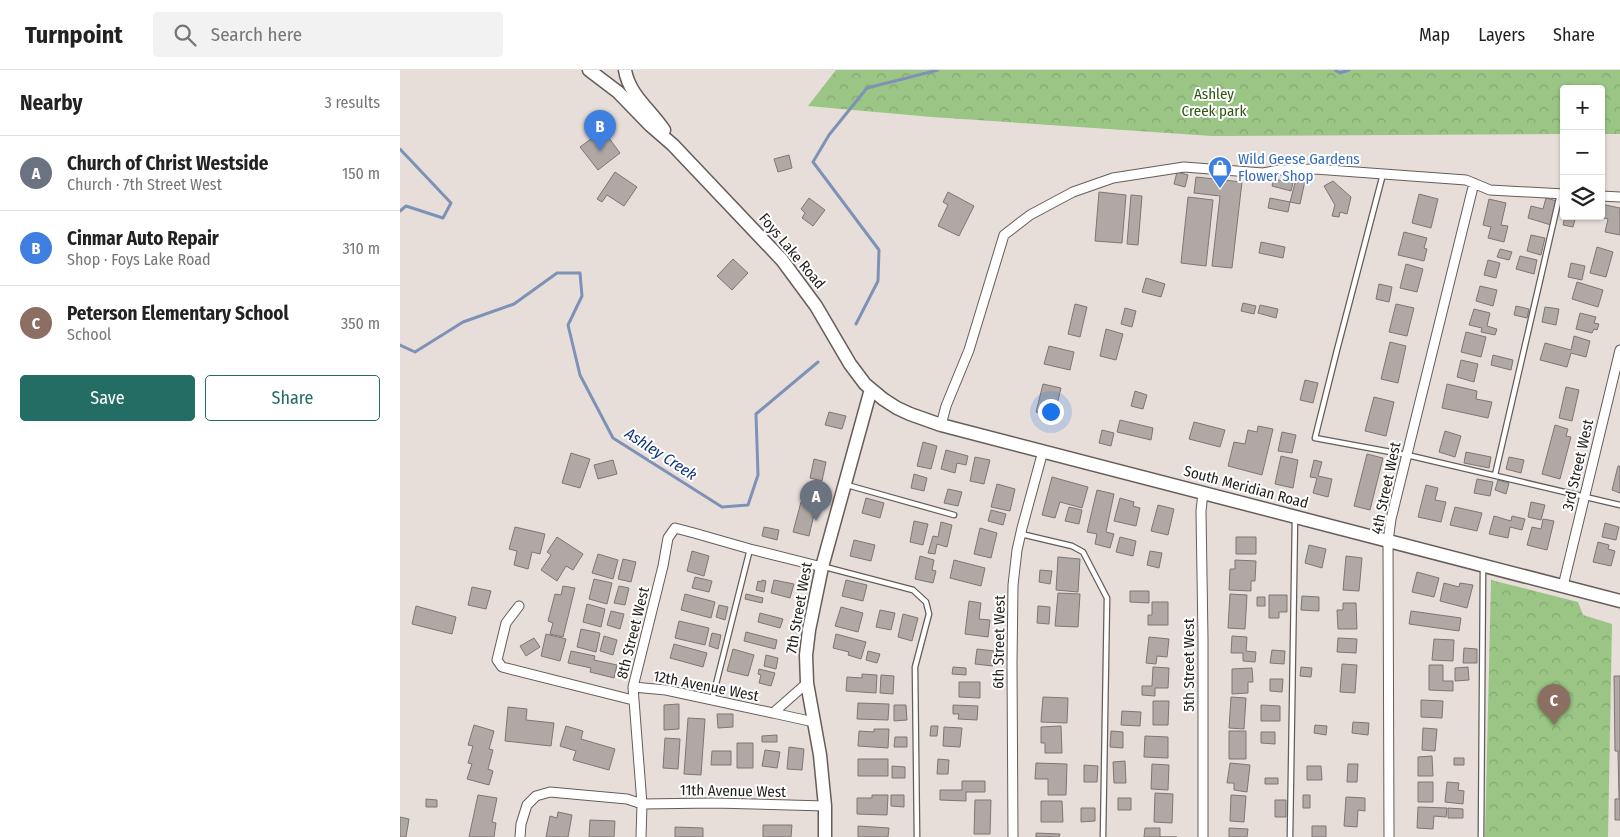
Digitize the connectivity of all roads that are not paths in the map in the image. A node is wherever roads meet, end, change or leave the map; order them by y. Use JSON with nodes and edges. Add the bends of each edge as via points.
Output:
{"nodes":[{"id":1,"x":590,"y":70,"type":"edge"},
{"id":2,"x":601,"y":70,"type":"edge"},
{"id":3,"x":626,"y":70,"type":"edge"},
{"id":4,"x":673,"y":145,"type":"junction"},
{"id":5,"x":1383,"y":174,"type":"junction"},
{"id":6,"x":1474,"y":183,"type":"junction"},
{"id":7,"x":1560,"y":194,"type":"edge"},
{"id":8,"x":1605,"y":196,"type":"edge"},
{"id":9,"x":1620,"y":197,"type":"edge"},
{"id":10,"x":1560,"y":202,"type":"edge"},
{"id":11,"x":1620,"y":350,"type":"edge"},
{"id":12,"x":871,"y":389,"type":"junction"},
{"id":13,"x":941,"y":425,"type":"junction"},
{"id":14,"x":1043,"y":451,"type":"junction"},
{"id":15,"x":1407,"y":455,"type":"junction"},
{"id":16,"x":1495,"y":475,"type":"junction"},
{"id":17,"x":846,"y":484,"type":"junction"},
{"id":18,"x":1203,"y":493,"type":"junction"},
{"id":19,"x":1584,"y":497,"type":"junction"},
{"id":20,"x":1620,"y":505,"type":"edge"},
{"id":21,"x":954,"y":515,"type":"dead end"},
{"id":22,"x":1295,"y":517,"type":"junction"},
{"id":23,"x":1020,"y":534,"type":"junction"},
{"id":24,"x":1388,"y":541,"type":"junction"},
{"id":25,"x":750,"y":549,"type":"junction"},
{"id":26,"x":822,"y":567,"type":"junction"},
{"id":27,"x":1484,"y":567,"type":"junction"},
{"id":28,"x":1563,"y":586,"type":"junction"},
{"id":29,"x":1620,"y":601,"type":"edge"},
{"id":30,"x":519,"y":606,"type":"dead end"},
{"id":31,"x":807,"y":683,"type":"junction"},
{"id":32,"x":633,"y":688,"type":"junction"},
{"id":33,"x":633,"y":700,"type":"junction"},
{"id":34,"x":712,"y":700,"type":"junction"},
{"id":35,"x":773,"y":713,"type":"junction"},
{"id":36,"x":814,"y":722,"type":"junction"},
{"id":37,"x":642,"y":804,"type":"junction"},
{"id":38,"x":824,"y":806,"type":"junction"},
{"id":39,"x":520,"y":837,"type":"edge"},
{"id":40,"x":642,"y":837,"type":"edge"},
{"id":41,"x":825,"y":837,"type":"edge"},
{"id":42,"x":916,"y":837,"type":"edge"},
{"id":43,"x":1013,"y":837,"type":"edge"},
{"id":44,"x":1104,"y":837,"type":"edge"},
{"id":45,"x":1203,"y":837,"type":"edge"},
{"id":46,"x":1290,"y":837,"type":"edge"},
{"id":47,"x":1389,"y":837,"type":"edge"},
{"id":48,"x":1481,"y":837,"type":"edge"}],
"edges":[{"from":1,"to":2,"type":"street","name":"Foys Lake Road"},
{"from":1,"to":4,"type":"street","name":"Foys Lake Road"},
{"from":3,"to":4,"type":"street","name":"Foys Lake Road","via":[[634,93],[660,123]]},
{"from":4,"to":12,"type":"street","name":"Foys Lake Road","via":[[796,277],[855,371]]},
{"from":5,"to":6,"type":"street"},
{"from":5,"to":13,"type":"street","via":[[1315,169],[1263,173],[1184,167],[1113,178],[1073,192],[1030,216],[1004,235],[969,350]]},
{"from":5,"to":15,"type":"lane","via":[[1315,438]]},
{"from":6,"to":7,"type":"street","via":[[1490,190]]},
{"from":6,"to":15,"type":"street","name":"4th Street West"},
{"from":8,"to":9,"type":"street"},
{"from":10,"to":16,"type":"lane"},
{"from":11,"to":19,"type":"street","name":"3rd Street West"},
{"from":12,"to":13,"type":"street","name":"South Meridian Road","via":[[897,408]]},
{"from":12,"to":17,"type":"street","name":"7th Street West"},
{"from":13,"to":14,"type":"street","name":"South Meridian Road"},
{"from":14,"to":18,"type":"street","name":"South Meridian Road"},
{"from":14,"to":23,"type":"street","name":"6th Street West"},
{"from":15,"to":16,"type":"lane"},
{"from":15,"to":24,"type":"street","name":"4th Street West"},
{"from":16,"to":19,"type":"lane"},
{"from":17,"to":21,"type":"lane"},
{"from":17,"to":26,"type":"street","name":"7th Street West"},
{"from":18,"to":22,"type":"street","name":"South Meridian Road"},
{"from":18,"to":45,"type":"street","name":"5th Street West"},
{"from":19,"to":20,"type":"lane"},
{"from":19,"to":28,"type":"street","name":"3rd Street West"},
{"from":22,"to":24,"type":"street","name":"South Meridian Road"},
{"from":22,"to":46,"type":"lane"},
{"from":23,"to":43,"type":"street","name":"6th Street West","via":[[1013,585]]},
{"from":23,"to":44,"type":"lane","via":[[1072,546],[1083,552],[1107,598]]},
{"from":24,"to":27,"type":"street","name":"South Meridian Road"},
{"from":24,"to":47,"type":"street","name":"4th Street West"},
{"from":25,"to":26,"type":"street"},
{"from":25,"to":32,"type":"street","name":"8th Street West","via":[[675,528],[668,538]]},
{"from":25,"to":34,"type":"lane"},
{"from":26,"to":31,"type":"street","name":"7th Street West","via":[[809,630]]},
{"from":26,"to":42,"type":"lane","via":[[913,590],[926,602],[928,614],[915,667]]},
{"from":27,"to":28,"type":"street","name":"South Meridian Road"},
{"from":27,"to":48,"type":"lane"},
{"from":28,"to":29,"type":"street","name":"South Meridian Road"},
{"from":30,"to":33,"type":"street","via":[[506,623],[497,660],[502,667]]},
{"from":31,"to":35,"type":"street","name":"12th Avenue West"},
{"from":31,"to":36,"type":"street","name":"7th Street West"},
{"from":32,"to":33,"type":"street","name":"8th Street West"},
{"from":32,"to":34,"type":"street","name":"12th Avenue West","via":[[666,690]]},
{"from":33,"to":37,"type":"street","name":"8th Street West"},
{"from":34,"to":35,"type":"street","name":"12th Avenue West"},
{"from":35,"to":36,"type":"street","name":"12th Avenue West"},
{"from":36,"to":38,"type":"street","name":"7th Street West"},
{"from":37,"to":38,"type":"street","name":"11th Avenue West"},
{"from":37,"to":39,"type":"street","name":"11th Avenue West","via":[[627,799],[543,793],[527,806]]},
{"from":37,"to":40,"type":"street","name":"8th Street West"},
{"from":38,"to":41,"type":"street","name":"7th Street West"}]}
